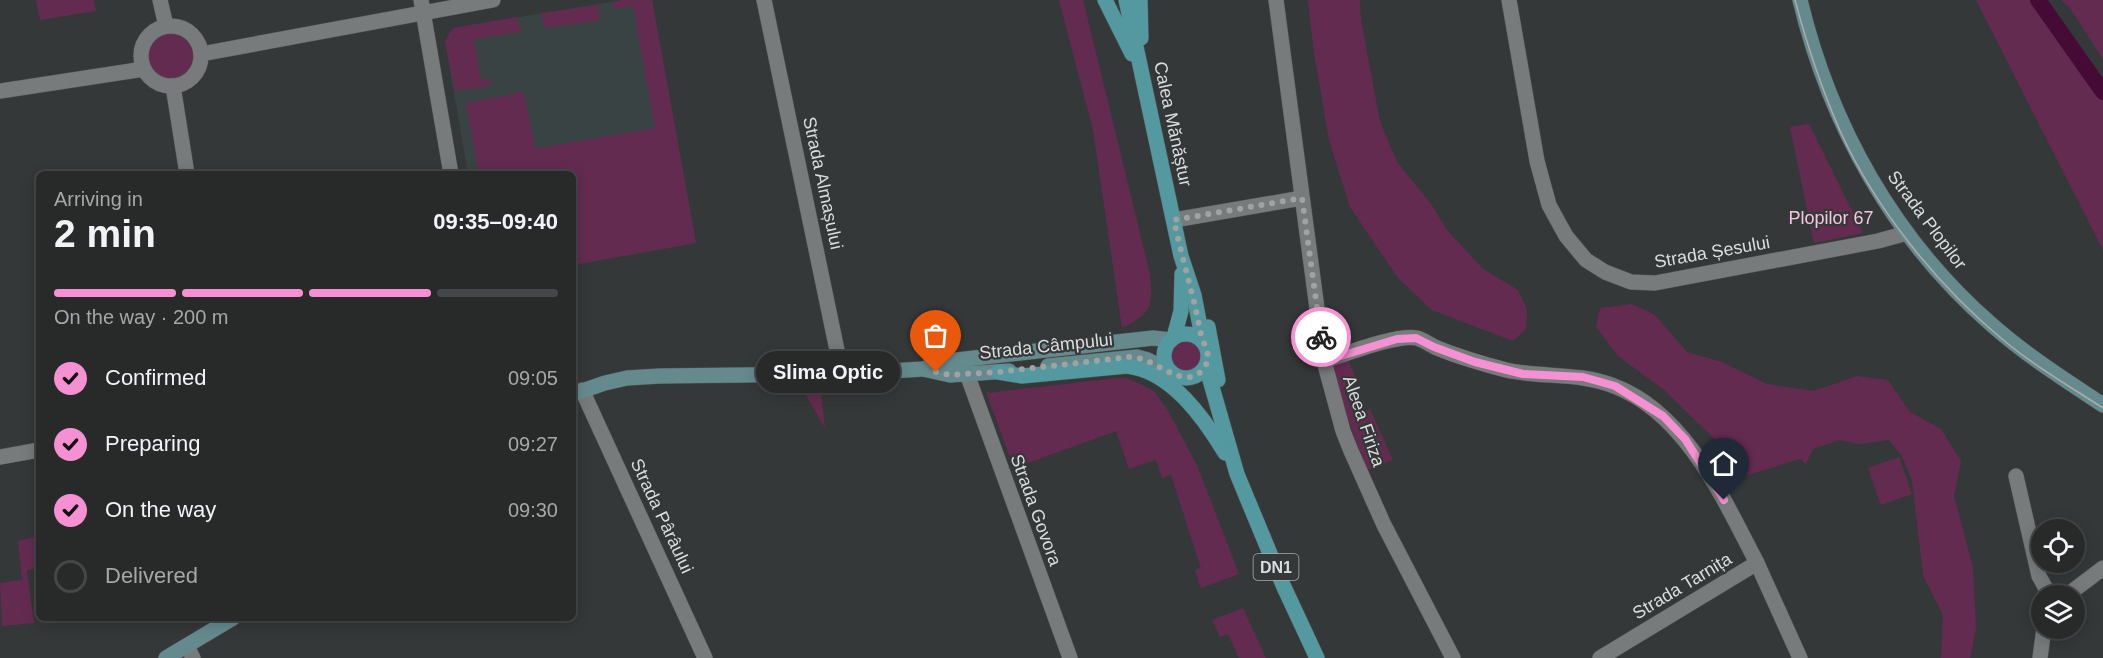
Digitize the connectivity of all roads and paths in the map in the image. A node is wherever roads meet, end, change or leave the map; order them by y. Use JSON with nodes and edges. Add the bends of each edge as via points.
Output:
{"nodes":[{"id":1,"x":160,"y":0,"type":"edge"},
{"id":2,"x":493,"y":0,"type":"edge"},
{"id":3,"x":764,"y":0,"type":"edge"},
{"id":4,"x":1105,"y":0,"type":"edge"},
{"id":5,"x":1126,"y":0,"type":"edge"},
{"id":6,"x":1140,"y":0,"type":"edge"},
{"id":7,"x":1276,"y":0,"type":"edge"},
{"id":8,"x":1509,"y":0,"type":"edge"},
{"id":9,"x":1800,"y":0,"type":"edge"},
{"id":10,"x":422,"y":6,"type":"edge"},
{"id":11,"x":166,"y":26,"type":"junction"},
{"id":12,"x":201,"y":54,"type":"junction"},
{"id":13,"x":144,"y":69,"type":"junction"},
{"id":14,"x":1142,"y":74,"type":"junction"},
{"id":15,"x":173,"y":86,"type":"junction"},
{"id":16,"x":0,"y":91,"type":"edge"},
{"id":17,"x":187,"y":171,"type":"edge"},
{"id":18,"x":450,"y":171,"type":"edge"},
{"id":19,"x":1302,"y":198,"type":"junction"},
{"id":20,"x":1174,"y":220,"type":"junction"},
{"id":21,"x":1907,"y":233,"type":"junction"},
{"id":22,"x":1178,"y":239,"type":"junction"},
{"id":23,"x":1181,"y":256,"type":"junction"},
{"id":24,"x":1172,"y":338,"type":"junction"},
{"id":25,"x":1203,"y":342,"type":"junction"},
{"id":26,"x":1324,"y":361,"type":"junction"},
{"id":27,"x":1206,"y":366,"type":"junction"},
{"id":28,"x":923,"y":369,"type":"junction"},
{"id":29,"x":998,"y":372,"type":"junction"},
{"id":30,"x":842,"y":374,"type":"junction"},
{"id":31,"x":967,"y":374,"type":"junction"},
{"id":32,"x":1172,"y":374,"type":"junction"},
{"id":33,"x":578,"y":392,"type":"edge"},
{"id":34,"x":2103,"y":405,"type":"edge"},
{"id":35,"x":36,"y":451,"type":"edge"},
{"id":36,"x":0,"y":457,"type":"edge"},
{"id":37,"x":1231,"y":458,"type":"junction"},
{"id":38,"x":1237,"y":474,"type":"junction"},
{"id":39,"x":2016,"y":476,"type":"dead end"},
{"id":40,"x":1757,"y":563,"type":"junction"},
{"id":41,"x":2103,"y":568,"type":"edge"},
{"id":42,"x":2044,"y":585,"type":"edge"},
{"id":43,"x":2081,"y":585,"type":"edge"},
{"id":44,"x":229,"y":621,"type":"edge"},
{"id":45,"x":2043,"y":639,"type":"edge"},
{"id":46,"x":190,"y":652,"type":"edge"},
{"id":47,"x":166,"y":658,"type":"edge"},
{"id":48,"x":705,"y":658,"type":"edge"},
{"id":49,"x":1070,"y":658,"type":"edge"},
{"id":50,"x":1317,"y":658,"type":"edge"},
{"id":51,"x":1453,"y":658,"type":"edge"},
{"id":52,"x":1600,"y":658,"type":"edge"},
{"id":53,"x":1800,"y":658,"type":"edge"},
{"id":54,"x":2040,"y":658,"type":"edge"}],
"edges":[{"from":1,"to":11,"type":"street"},
{"from":2,"to":10,"type":"street"},
{"from":3,"to":30,"type":"street","name":"Strada Almașului"},
{"from":4,"to":14,"type":"main road"},
{"from":5,"to":14,"type":"main road","name":"Calea Mănăștur","number":"DN1"},
{"from":6,"to":14,"type":"main road"},
{"from":7,"to":19,"type":"street","name":"Aleea Firiza"},
{"from":8,"to":21,"type":"street","name":"Strada Șesului","via":[[1537,160],[1550,205],[1566,236],[1586,260],[1605,272],[1631,282],[1655,283]]},
{"from":9,"to":21,"type":"main road","name":"Strada Plopilor","via":[[1822,76],[1842,126],[1876,189]]},
{"from":10,"to":12,"type":"street"},
{"from":10,"to":18,"type":"street"},
{"from":11,"to":12,"type":"street","via":[[188,30],[197,40]]},
{"from":11,"to":13,"type":"street","via":[[154,31],[146,41],[142,54]]},
{"from":12,"to":15,"type":"street","via":[[200,67],[192,78]]},
{"from":13,"to":15,"type":"street","via":[[153,80]]},
{"from":13,"to":16,"type":"street"},
{"from":14,"to":20,"type":"main road","name":"Calea Mănăștur","number":"DN1"},
{"from":15,"to":17,"type":"street"},
{"from":19,"to":20,"type":"street"},
{"from":19,"to":26,"type":"street","name":"Aleea Firiza"},
{"from":20,"to":22,"type":"main road","name":"Calea Mănăștur","number":"DN1"},
{"from":21,"to":34,"type":"main road","name":"Strada Plopilor","via":[[1990,324]]},
{"from":22,"to":23,"type":"main road","name":"Calea Mănăștur","number":"DN1"},
{"from":22,"to":38,"type":"main road","via":[[1206,319]]},
{"from":23,"to":24,"type":"main road","name":"Calea Mănăștur","number":"DN1","via":[[1181,311]]},
{"from":23,"to":25,"type":"main road","name":"Calea Mănăștur","number":"DN1"},
{"from":24,"to":25,"type":"main road","via":[[1189,334]]},
{"from":24,"to":28,"type":"main road","name":"Strada Câmpului","via":[[948,361]]},
{"from":24,"to":32,"type":"main road","name":"Calea Mănăștur","number":"DN1","via":[[1163,356]]},
{"from":25,"to":27,"type":"main road","name":"Calea Mănăștur","number":"DN1","via":[[1208,354]]},
{"from":26,"to":40,"type":"street","via":[[1397,339],[1416,338],[1475,362],[1523,374],[1583,377],[1615,386],[1663,416],[1685,439],[1724,500]]},
{"from":26,"to":51,"type":"street","name":"Aleea Firiza","via":[[1351,451],[1384,525]]},
{"from":27,"to":32,"type":"main road","via":[[1191,378]]},
{"from":27,"to":37,"type":"main road","name":"Calea Mănăștur","number":"DN1"},
{"from":28,"to":30,"type":"main road","name":"Strada Câmpului"},
{"from":28,"to":31,"type":"main road","name":"Strada Câmpului"},
{"from":29,"to":31,"type":"main road","name":"Strada Câmpului"},
{"from":29,"to":32,"type":"main road","name":"Strada Câmpului","via":[[1130,357],[1148,360]]},
{"from":29,"to":38,"type":"main road","via":[[1022,376],[1127,366],[1143,369],[1181,396]]},
{"from":30,"to":33,"type":"main road","name":"Strada Câmpului","via":[[627,378]]},
{"from":31,"to":49,"type":"street","name":"Strada Govora"},
{"from":32,"to":37,"type":"main road","name":"Calea Mănăștur","number":"DN1","via":[[1203,410]]},
{"from":33,"to":48,"type":"street","name":"Strada Pârâului"},
{"from":35,"to":36,"type":"street"},
{"from":37,"to":38,"type":"main road","name":"Calea Mănăștur","number":"DN1"},
{"from":38,"to":50,"type":"main road","name":"Calea Mănăștur","number":"DN1"},
{"from":39,"to":42,"type":"street"},
{"from":40,"to":52,"type":"street","name":"Strada Tarnița"},
{"from":40,"to":53,"type":"street","name":"Strada Tarnița"},
{"from":41,"to":43,"type":"street"},
{"from":44,"to":46,"type":"main road"},
{"from":45,"to":54,"type":"street"},
{"from":46,"to":47,"type":"main road"}]}
